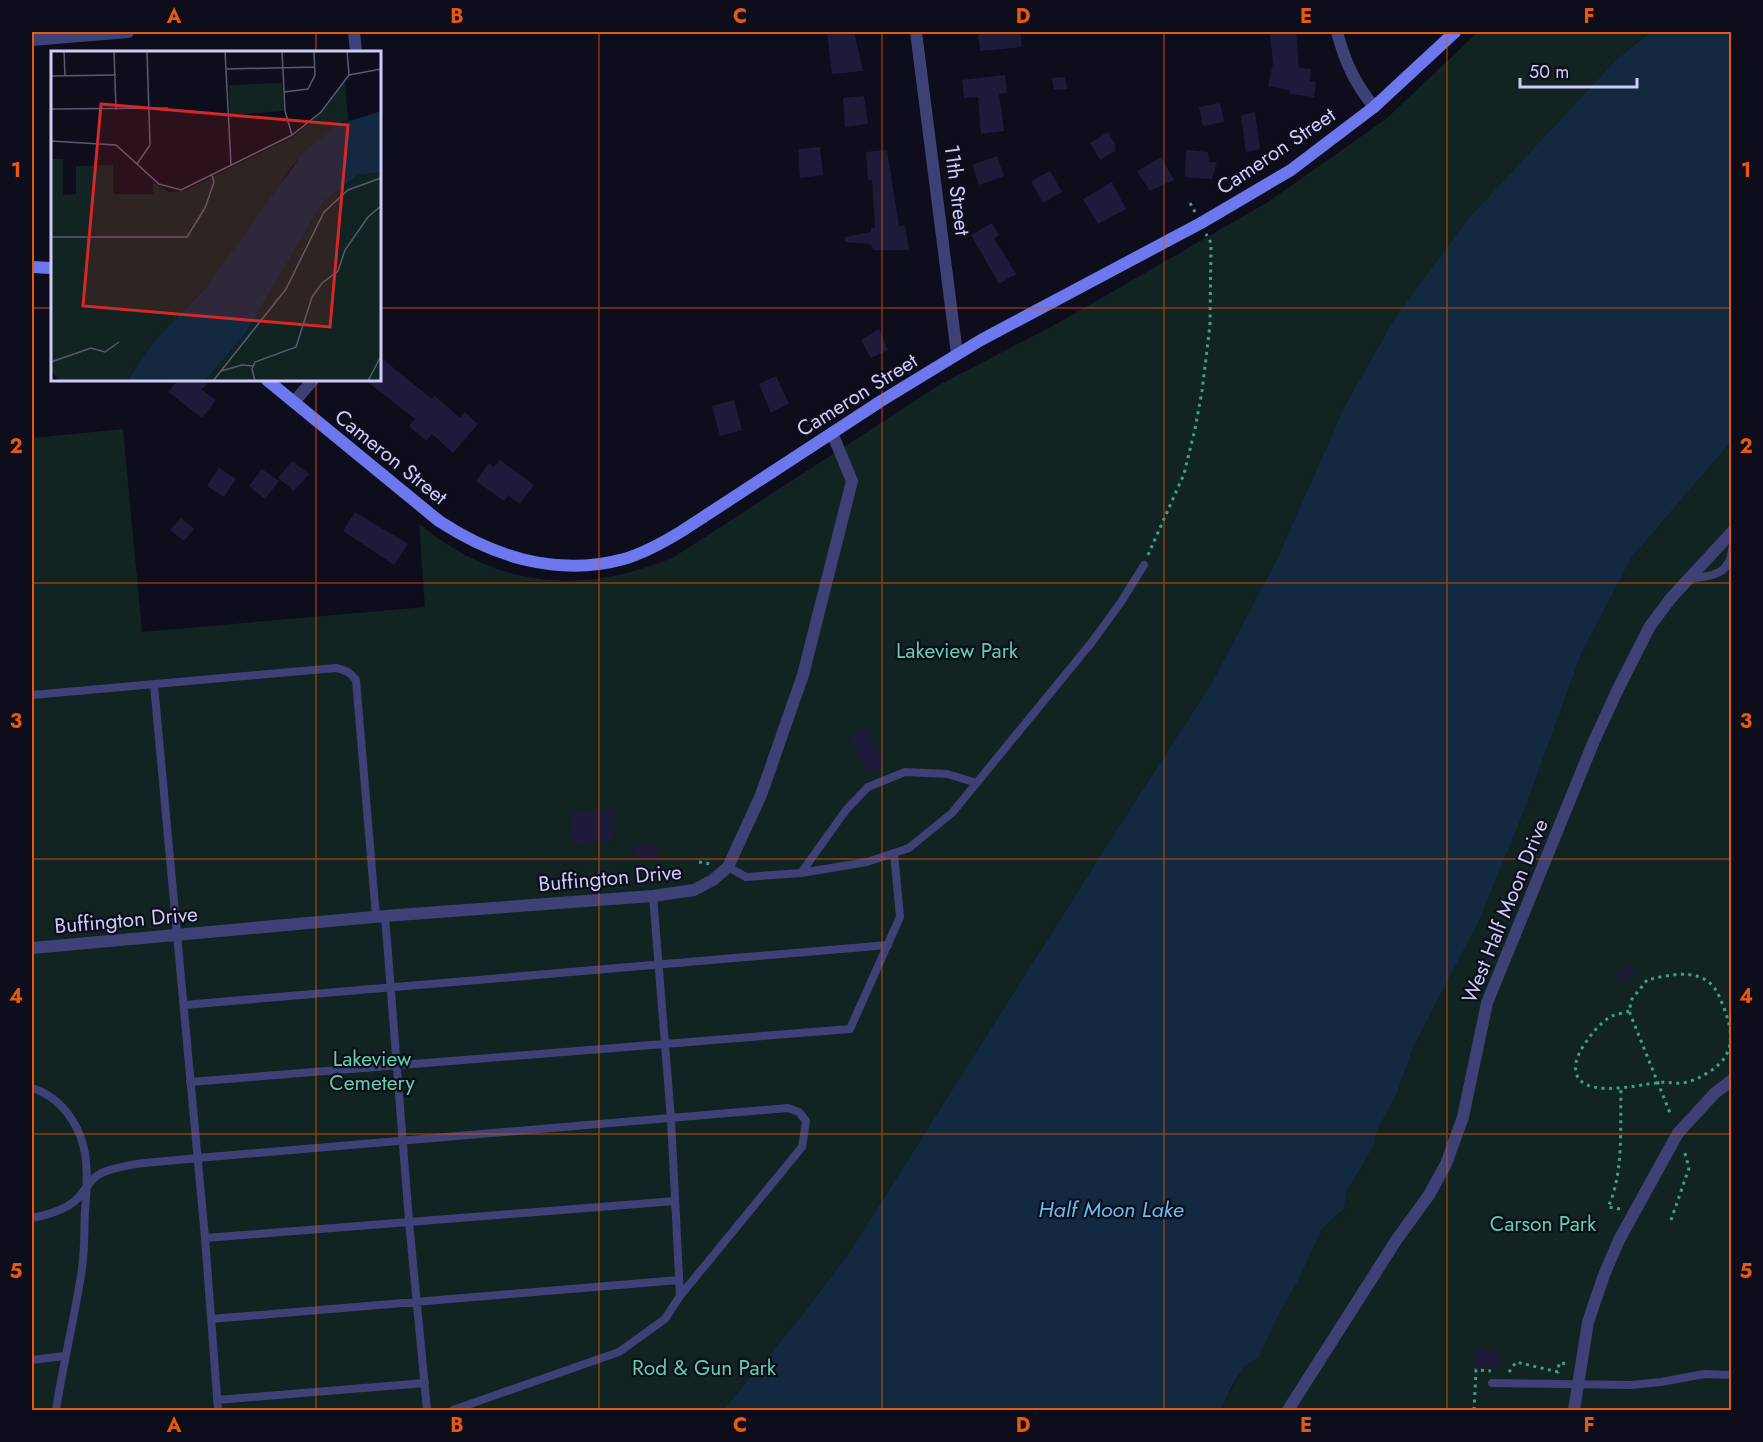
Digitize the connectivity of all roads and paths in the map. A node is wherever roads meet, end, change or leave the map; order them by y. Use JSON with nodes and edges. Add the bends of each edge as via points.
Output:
{"nodes":[{"id":1,"x":120,"y":32,"type":"edge"},
{"id":2,"x":354,"y":32,"type":"edge"},
{"id":3,"x":916,"y":32,"type":"edge"},
{"id":4,"x":1337,"y":32,"type":"edge"},
{"id":5,"x":1455,"y":32,"type":"edge"},
{"id":6,"x":32,"y":40,"type":"edge"},
{"id":7,"x":356,"y":51,"type":"edge"},
{"id":8,"x":1374,"y":106,"type":"junction"},
{"id":9,"x":1201,"y":223,"type":"junction"},
{"id":10,"x":32,"y":267,"type":"edge"},
{"id":11,"x":51,"y":268,"type":"edge"},
{"id":12,"x":957,"y":354,"type":"junction"},
{"id":13,"x":268,"y":381,"type":"edge"},
{"id":14,"x":312,"y":381,"type":"edge"},
{"id":15,"x":294,"y":402,"type":"junction"},
{"id":16,"x":832,"y":433,"type":"junction"},
{"id":17,"x":1731,"y":532,"type":"edge"},
{"id":18,"x":1731,"y":549,"type":"edge"},
{"id":19,"x":1144,"y":565,"type":"joint"},
{"id":20,"x":1688,"y":579,"type":"junction"},
{"id":21,"x":154,"y":685,"type":"junction"},
{"id":22,"x":32,"y":695,"type":"edge"},
{"id":23,"x":977,"y":783,"type":"junction"},
{"id":24,"x":894,"y":853,"type":"junction"},
{"id":25,"x":728,"y":867,"type":"junction"},
{"id":26,"x":801,"y":873,"type":"junction"},
{"id":27,"x":653,"y":896,"type":"junction"},
{"id":28,"x":381,"y":917,"type":"junction"},
{"id":29,"x":178,"y":935,"type":"junction"},
{"id":30,"x":888,"y":945,"type":"junction"},
{"id":31,"x":32,"y":948,"type":"edge"},
{"id":32,"x":658,"y":964,"type":"junction"},
{"id":33,"x":391,"y":988,"type":"junction"},
{"id":34,"x":184,"y":1005,"type":"junction"},
{"id":35,"x":1629,"y":1011,"type":"junction"},
{"id":36,"x":665,"y":1043,"type":"junction"},
{"id":37,"x":398,"y":1065,"type":"junction"},
{"id":38,"x":1731,"y":1080,"type":"edge"},
{"id":39,"x":190,"y":1082,"type":"junction"},
{"id":40,"x":1656,"y":1083,"type":"junction"},
{"id":41,"x":32,"y":1088,"type":"edge"},
{"id":42,"x":1621,"y":1089,"type":"junction"},
{"id":43,"x":1670,"y":1113,"type":"dead end"},
{"id":44,"x":671,"y":1119,"type":"junction"},
{"id":45,"x":404,"y":1140,"type":"junction"},
{"id":46,"x":1683,"y":1145,"type":"dead end"},
{"id":47,"x":197,"y":1158,"type":"junction"},
{"id":48,"x":87,"y":1185,"type":"junction"},
{"id":49,"x":675,"y":1201,"type":"junction"},
{"id":50,"x":1634,"y":1212,"type":"junction"},
{"id":51,"x":32,"y":1218,"type":"edge"},
{"id":52,"x":1671,"y":1220,"type":"dead end"},
{"id":53,"x":409,"y":1221,"type":"junction"},
{"id":54,"x":205,"y":1238,"type":"junction"},
{"id":55,"x":679,"y":1280,"type":"junction"},
{"id":56,"x":680,"y":1296,"type":"junction"},
{"id":57,"x":417,"y":1302,"type":"junction"},
{"id":58,"x":211,"y":1319,"type":"junction"},
{"id":59,"x":64,"y":1356,"type":"junction"},
{"id":60,"x":32,"y":1360,"type":"edge"},
{"id":61,"x":1731,"y":1375,"type":"edge"},
{"id":62,"x":425,"y":1383,"type":"junction"},
{"id":63,"x":1492,"y":1383,"type":"dead end"},
{"id":64,"x":1580,"y":1385,"type":"junction"},
{"id":65,"x":217,"y":1400,"type":"junction"},
{"id":66,"x":56,"y":1410,"type":"edge"},
{"id":67,"x":218,"y":1410,"type":"edge"},
{"id":68,"x":427,"y":1410,"type":"edge"},
{"id":69,"x":453,"y":1410,"type":"edge"},
{"id":70,"x":1288,"y":1410,"type":"edge"},
{"id":71,"x":1574,"y":1410,"type":"edge"}],
"edges":[{"from":1,"to":6,"type":"street"},
{"from":2,"to":7,"type":"street"},
{"from":3,"to":12,"type":"street","name":"11th Street"},
{"from":4,"to":8,"type":"street","via":[[1351,74]]},
{"from":5,"to":8,"type":"main road","name":"Cameron Street"},
{"from":8,"to":9,"type":"main road","name":"Cameron Street","via":[[1291,170]]},
{"from":9,"to":12,"type":"main road","name":"Cameron Street"},
{"from":9,"to":19,"type":"path","via":[[1211,243],[1210,324],[1202,391],[1184,474]]},
{"from":10,"to":11,"type":"main road"},
{"from":12,"to":16,"type":"main road","name":"Cameron Street"},
{"from":13,"to":15,"type":"main road","name":"Cameron Street"},
{"from":14,"to":15,"type":"street"},
{"from":15,"to":16,"type":"main road","name":"Cameron Street","via":[[462,536],[520,560],[552,565],[588,565],[623,559],[653,548]]},
{"from":16,"to":25,"type":"street","name":"Buffington Drive","via":[[852,482],[803,675],[761,795]]},
{"from":17,"to":20,"type":"street","name":"West Half Moon Drive"},
{"from":18,"to":20,"type":"lane","via":[[1724,570],[1712,577]]},
{"from":19,"to":23,"type":"lane","via":[[1092,642]]},
{"from":20,"to":70,"type":"street","name":"West Half Moon Drive","via":[[1650,626],[1594,741],[1487,1003],[1463,1117],[1446,1164],[1430,1195],[1397,1239]]},
{"from":21,"to":22,"type":"lane"},
{"from":21,"to":28,"type":"lane","via":[[336,668],[352,674],[356,680]]},
{"from":21,"to":29,"type":"lane"},
{"from":23,"to":24,"type":"lane","via":[[952,813],[909,848]]},
{"from":23,"to":26,"type":"lane","via":[[947,774],[905,772],[868,787],[846,810]]},
{"from":24,"to":26,"type":"lane","via":[[867,862]]},
{"from":24,"to":30,"type":"lane","via":[[900,916]]},
{"from":25,"to":26,"type":"lane","via":[[746,877]]},
{"from":25,"to":27,"type":"street","name":"Buffington Drive","via":[[694,890]]},
{"from":27,"to":28,"type":"street","name":"Buffington Drive"},
{"from":27,"to":32,"type":"lane"},
{"from":28,"to":29,"type":"street","name":"Buffington Drive"},
{"from":28,"to":33,"type":"lane"},
{"from":29,"to":31,"type":"street","name":"Buffington Drive"},
{"from":29,"to":34,"type":"lane"},
{"from":30,"to":32,"type":"lane"},
{"from":30,"to":36,"type":"lane","via":[[850,1029]]},
{"from":32,"to":33,"type":"lane"},
{"from":32,"to":36,"type":"lane"},
{"from":33,"to":34,"type":"lane"},
{"from":33,"to":37,"type":"lane"},
{"from":34,"to":39,"type":"lane"},
{"from":35,"to":40,"type":"path"},
{"from":35,"to":40,"type":"path","via":[[1632,999],[1647,980],[1672,974],[1706,980],[1722,1002],[1731,1039],[1729,1053],[1702,1077],[1684,1083]]},
{"from":35,"to":42,"type":"path","via":[[1611,1016],[1602,1024],[1576,1059],[1577,1076],[1586,1084]]},
{"from":36,"to":37,"type":"lane"},
{"from":36,"to":44,"type":"lane"},
{"from":37,"to":39,"type":"lane"},
{"from":37,"to":45,"type":"lane"},
{"from":38,"to":50,"type":"street","via":[[1678,1134]]},
{"from":39,"to":47,"type":"lane"},
{"from":40,"to":42,"type":"path"},
{"from":40,"to":43,"type":"path"},
{"from":41,"to":48,"type":"lane","via":[[46,1092],[67,1112],[81,1138]]},
{"from":42,"to":50,"type":"path","via":[[1620,1149],[1614,1194],[1608,1207]]},
{"from":44,"to":45,"type":"lane"},
{"from":44,"to":49,"type":"lane"},
{"from":44,"to":56,"type":"lane","via":[[788,1108],[799,1112],[806,1121],[802,1147],[795,1158]]},
{"from":45,"to":47,"type":"lane"},
{"from":45,"to":53,"type":"lane"},
{"from":46,"to":52,"type":"path","via":[[1689,1168]]},
{"from":47,"to":48,"type":"lane","via":[[102,1172]]},
{"from":47,"to":54,"type":"lane"},
{"from":48,"to":51,"type":"lane","via":[[68,1206]]},
{"from":48,"to":59,"type":"lane","via":[[82,1273]]},
{"from":49,"to":53,"type":"lane"},
{"from":49,"to":55,"type":"lane"},
{"from":50,"to":64,"type":"street","via":[[1604,1275],[1588,1322]]},
{"from":53,"to":54,"type":"lane"},
{"from":53,"to":57,"type":"lane"},
{"from":54,"to":58,"type":"lane"},
{"from":55,"to":56,"type":"lane"},
{"from":55,"to":57,"type":"lane"},
{"from":56,"to":69,"type":"lane","via":[[664,1319],[619,1352]]},
{"from":57,"to":58,"type":"lane"},
{"from":57,"to":62,"type":"lane"},
{"from":58,"to":65,"type":"lane"},
{"from":59,"to":60,"type":"lane"},
{"from":59,"to":66,"type":"lane"},
{"from":61,"to":64,"type":"lane","via":[[1704,1374],[1631,1385]]},
{"from":62,"to":65,"type":"lane"},
{"from":62,"to":68,"type":"lane"},
{"from":63,"to":64,"type":"lane"},
{"from":64,"to":71,"type":"street"},
{"from":65,"to":67,"type":"lane"}]}
